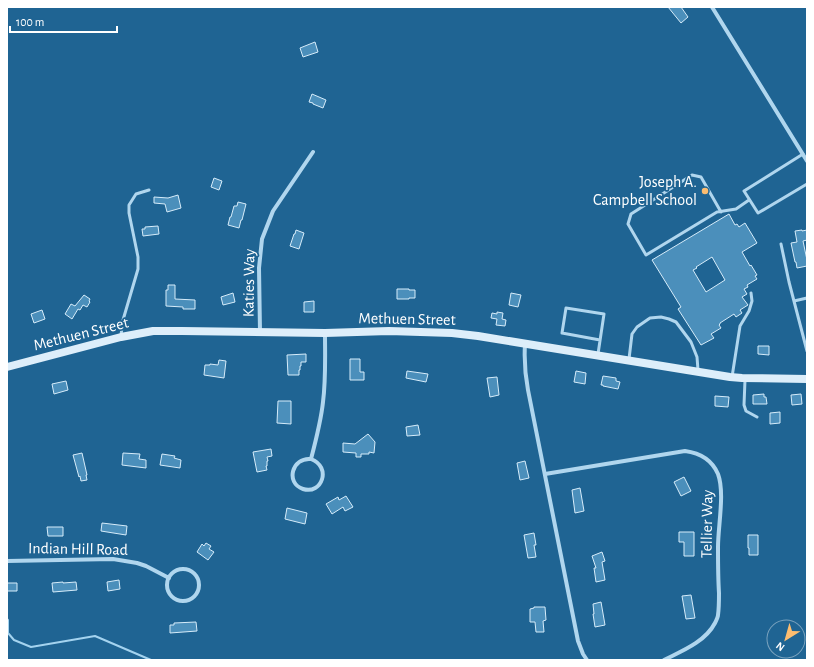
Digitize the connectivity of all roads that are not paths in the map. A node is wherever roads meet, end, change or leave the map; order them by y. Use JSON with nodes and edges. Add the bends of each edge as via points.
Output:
{"nodes":[{"id":1,"x":712,"y":7,"type":"edge"},
{"id":2,"x":313,"y":152,"type":"dead end"},
{"id":3,"x":802,"y":154,"type":"junction"},
{"id":4,"x":807,"y":161,"type":"edge"},
{"id":5,"x":807,"y":184,"type":"edge"},
{"id":6,"x":149,"y":190,"type":"dead end"},
{"id":7,"x":749,"y":200,"type":"junction"},
{"id":8,"x":721,"y":212,"type":"junction"},
{"id":9,"x":781,"y":244,"type":"dead end"},
{"id":10,"x":751,"y":293,"type":"dead end"},
{"id":11,"x":807,"y":298,"type":"edge"},
{"id":12,"x":794,"y":301,"type":"junction"},
{"id":13,"x":260,"y":332,"type":"junction"},
{"id":14,"x":325,"y":333,"type":"junction"},
{"id":15,"x":121,"y":337,"type":"junction"},
{"id":16,"x":600,"y":340,"type":"junction"},
{"id":17,"x":525,"y":344,"type":"junction"},
{"id":18,"x":807,"y":351,"type":"edge"},
{"id":19,"x":598,"y":356,"type":"junction"},
{"id":20,"x":628,"y":361,"type":"junction"},
{"id":21,"x":10,"y":367,"type":"edge"},
{"id":22,"x":698,"y":372,"type":"junction"},
{"id":23,"x":732,"y":377,"type":"junction"},
{"id":24,"x":745,"y":378,"type":"junction"},
{"id":25,"x":807,"y":379,"type":"edge"},
{"id":26,"x":757,"y":418,"type":"dead end"},
{"id":27,"x":311,"y":459,"type":"junction"},
{"id":28,"x":545,"y":474,"type":"junction"},
{"id":29,"x":7,"y":560,"type":"edge"},
{"id":30,"x":169,"y":578,"type":"junction"},
{"id":31,"x":587,"y":660,"type":"edge"},
{"id":32,"x":664,"y":660,"type":"edge"}],
"edges":[{"from":1,"to":3,"type":"street"},
{"from":2,"to":13,"type":"street","name":"Katies Way","via":[[273,211],[262,239],[259,268]]},
{"from":3,"to":4,"type":"street"},
{"from":3,"to":7,"type":"lane","via":[[744,191]]},
{"from":5,"to":7,"type":"lane","via":[[758,213]]},
{"from":6,"to":15,"type":"lane","via":[[136,194],[129,205],[138,269],[122,320]]},
{"from":7,"to":8,"type":"lane","via":[[736,209]]},
{"from":8,"to":8,"type":"lane","via":[[646,255],[628,224],[631,214],[692,175],[701,177]]},
{"from":9,"to":12,"type":"lane"},
{"from":10,"to":23,"type":"lane","via":[[750,311],[740,326]]},
{"from":11,"to":12,"type":"lane"},
{"from":12,"to":18,"type":"lane"},
{"from":13,"to":14,"type":"street","name":"Methuen Street"},
{"from":13,"to":15,"type":"street","name":"Methuen Street","via":[[153,331]]},
{"from":14,"to":17,"type":"street","name":"Methuen Street","via":[[452,333]]},
{"from":14,"to":27,"type":"street","via":[[324,401]]},
{"from":15,"to":21,"type":"street","name":"Methuen Street"},
{"from":16,"to":16,"type":"lane","via":[[604,314],[566,308],[562,333]]},
{"from":16,"to":19,"type":"lane"},
{"from":17,"to":19,"type":"street","name":"Methuen Street"},
{"from":17,"to":28,"type":"street","via":[[525,375]]},
{"from":19,"to":20,"type":"street","name":"Methuen Street"},
{"from":20,"to":22,"type":"street","name":"Methuen Street"},
{"from":20,"to":22,"type":"lane","via":[[632,334],[637,327],[650,318],[661,317],[676,322],[691,342],[698,357]]},
{"from":22,"to":23,"type":"street","name":"Methuen Street"},
{"from":23,"to":24,"type":"street","name":"Methuen Street"},
{"from":24,"to":25,"type":"street","name":"Methuen Street"},
{"from":24,"to":26,"type":"lane","via":[[744,405],[746,411]]},
{"from":27,"to":27,"type":"street","via":[[299,462],[293,472],[294,481],[303,489],[310,490],[322,480],[321,467]]},
{"from":28,"to":31,"type":"street","via":[[578,641]]},
{"from":28,"to":32,"type":"street","name":"Tellier Way","via":[[685,451],[705,457],[714,467],[721,484],[718,615],[713,627],[702,639]]},
{"from":29,"to":30,"type":"street","name":"Indian Hill Road","via":[[113,559],[136,562]]},
{"from":30,"to":30,"type":"street","via":[[168,588],[177,599],[187,600],[196,594],[198,579],[191,571],[181,569]]}]}
